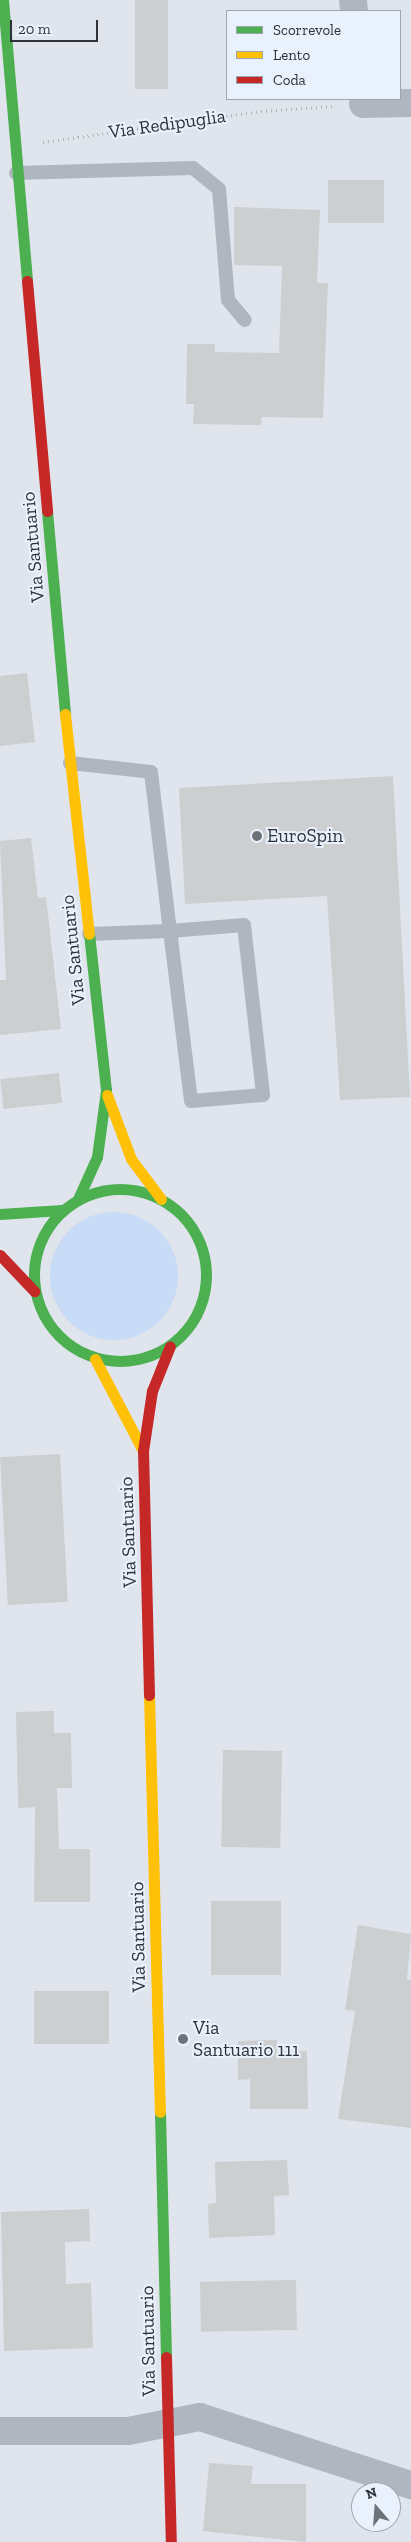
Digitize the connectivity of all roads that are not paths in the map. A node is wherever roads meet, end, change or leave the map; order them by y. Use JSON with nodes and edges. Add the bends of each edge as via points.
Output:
{"nodes":[{"id":1,"x":4,"y":0,"type":"edge"},
{"id":2,"x":5,"y":99,"type":"edge"},
{"id":3,"x":411,"y":103,"type":"edge"},
{"id":4,"x":362,"y":104,"type":"road end"},
{"id":5,"x":16,"y":173,"type":"junction"},
{"id":6,"x":245,"y":320,"type":"dead end"},
{"id":7,"x":70,"y":763,"type":"junction"},
{"id":8,"x":170,"y":931,"type":"junction"},
{"id":9,"x":89,"y":934,"type":"junction"},
{"id":10,"x":106,"y":1090,"type":"junction"},
{"id":11,"x":78,"y":1199,"type":"junction"},
{"id":12,"x":161,"y":1199,"type":"junction"},
{"id":13,"x":62,"y":1210,"type":"junction"},
{"id":14,"x":0,"y":1214,"type":"edge"},
{"id":15,"x":0,"y":1255,"type":"edge"},
{"id":16,"x":34,"y":1291,"type":"junction"},
{"id":17,"x":170,"y":1346,"type":"junction"},
{"id":18,"x":95,"y":1359,"type":"junction"},
{"id":19,"x":143,"y":1451,"type":"junction"},
{"id":20,"x":166,"y":2421,"type":"junction"},
{"id":21,"x":0,"y":2431,"type":"edge"},
{"id":22,"x":411,"y":2485,"type":"edge"},
{"id":23,"x":171,"y":2542,"type":"edge"}],
"edges":[{"from":1,"to":2,"type":"street","name":"Via Santuario"},
{"from":2,"to":5,"type":"street","name":"Via Santuario"},
{"from":3,"to":4,"type":"street"},
{"from":5,"to":6,"type":"lane","via":[[193,168],[219,189],[228,300]]},
{"from":5,"to":7,"type":"street","name":"Via Santuario"},
{"from":7,"to":8,"type":"lane","via":[[151,772]]},
{"from":7,"to":9,"type":"street","name":"Via Santuario"},
{"from":8,"to":8,"type":"lane","via":[[191,1102],[263,1094],[244,924]]},
{"from":8,"to":9,"type":"lane"},
{"from":9,"to":10,"type":"street","name":"Via Santuario"},
{"from":10,"to":11,"type":"street","name":"Via Santuario","via":[[97,1157]]},
{"from":10,"to":12,"type":"street","name":"Via Santuario","via":[[131,1159]]},
{"from":11,"to":12,"type":"street","via":[[105,1190],[124,1189]]},
{"from":11,"to":13,"type":"street"},
{"from":12,"to":17,"type":"street","via":[[189,1225],[200,1241],[207,1270],[204,1299],[191,1325]]},
{"from":13,"to":14,"type":"street"},
{"from":13,"to":16,"type":"street","via":[[40,1243],[34,1262]]},
{"from":15,"to":16,"type":"street"},
{"from":16,"to":18,"type":"street","via":[[45,1321],[67,1345]]},
{"from":17,"to":18,"type":"street","via":[[147,1358],[121,1362]]},
{"from":17,"to":19,"type":"street","name":"Via Santuario","via":[[152,1391]]},
{"from":18,"to":19,"type":"street","name":"Via Santuario"},
{"from":19,"to":20,"type":"street","name":"Via Santuario"},
{"from":20,"to":21,"type":"street","via":[[128,2431]]},
{"from":20,"to":22,"type":"street","via":[[200,2417]]},
{"from":20,"to":23,"type":"street","name":"Via Santuario"}]}
